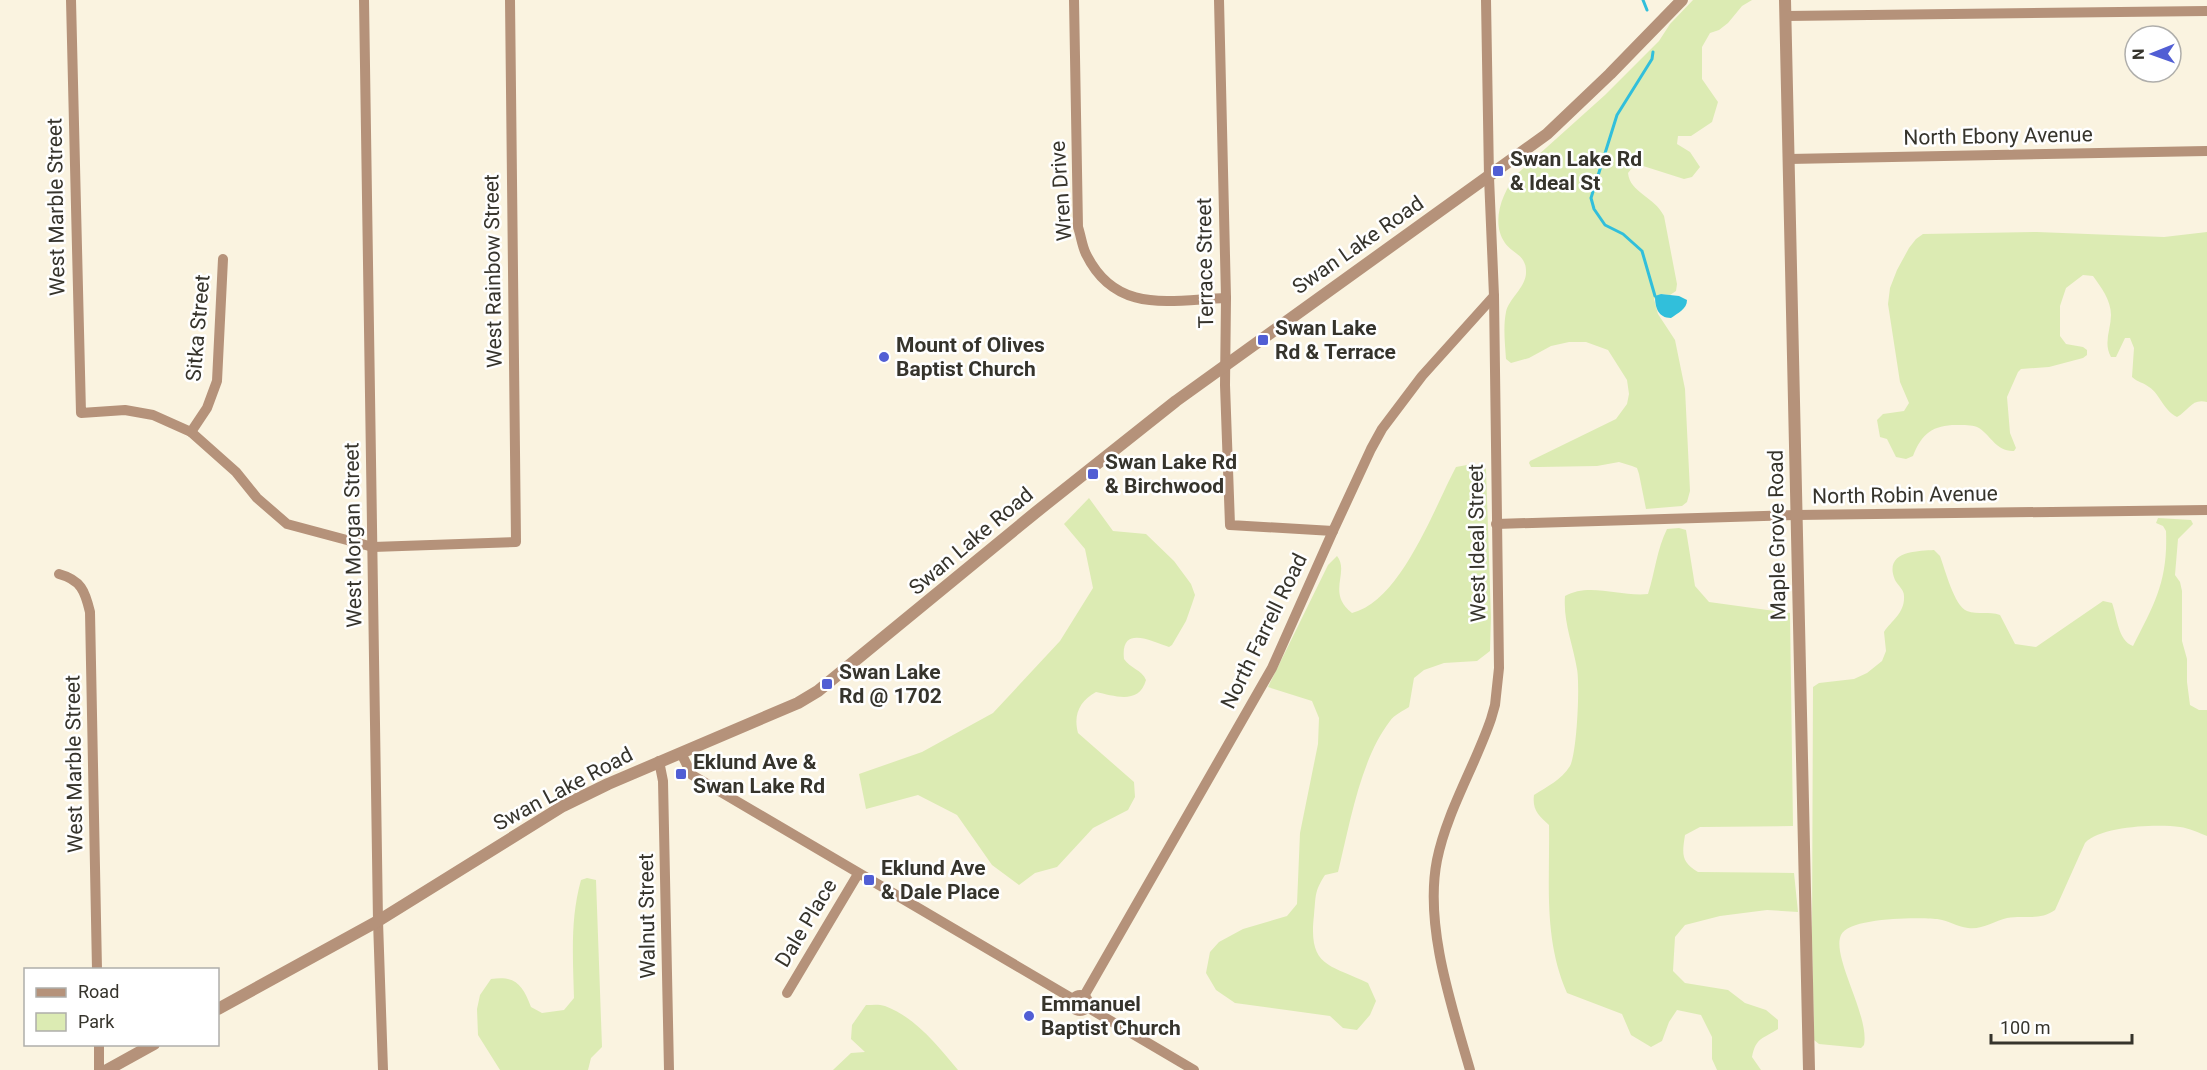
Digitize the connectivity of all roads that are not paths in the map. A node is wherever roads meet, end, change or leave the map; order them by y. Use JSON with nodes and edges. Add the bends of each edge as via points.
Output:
{"nodes":[{"id":1,"x":71,"y":0,"type":"edge"},
{"id":2,"x":364,"y":0,"type":"edge"},
{"id":3,"x":510,"y":0,"type":"edge"},
{"id":4,"x":1074,"y":0,"type":"edge"},
{"id":5,"x":1219,"y":0,"type":"edge"},
{"id":6,"x":1486,"y":0,"type":"edge"},
{"id":7,"x":1682,"y":0,"type":"edge"},
{"id":8,"x":1785,"y":0,"type":"edge"},
{"id":9,"x":2207,"y":11,"type":"edge"},
{"id":10,"x":1786,"y":16,"type":"junction"},
{"id":11,"x":2207,"y":151,"type":"edge"},
{"id":12,"x":1789,"y":159,"type":"junction"},
{"id":13,"x":1489,"y":177,"type":"junction"},
{"id":14,"x":223,"y":259,"type":"dead end"},
{"id":15,"x":1494,"y":296,"type":"junction"},
{"id":16,"x":1226,"y":298,"type":"junction"},
{"id":17,"x":1225,"y":365,"type":"junction"},
{"id":18,"x":192,"y":432,"type":"junction"},
{"id":19,"x":2207,"y":510,"type":"edge"},
{"id":20,"x":1796,"y":515,"type":"junction"},
{"id":21,"x":1496,"y":524,"type":"junction"},
{"id":22,"x":1333,"y":531,"type":"junction"},
{"id":23,"x":373,"y":547,"type":"junction"},
{"id":24,"x":59,"y":574,"type":"dead end"},
{"id":25,"x":681,"y":753,"type":"junction"},
{"id":26,"x":659,"y":762,"type":"junction"},
{"id":27,"x":858,"y":874,"type":"junction"},
{"id":28,"x":378,"y":921,"type":"junction"},
{"id":29,"x":97,"y":968,"type":"edge"},
{"id":30,"x":787,"y":993,"type":"dead end"},
{"id":31,"x":1084,"y":996,"type":"junction"},
{"id":32,"x":1073,"y":999,"type":"junction"},
{"id":33,"x":1087,"y":1007,"type":"junction"},
{"id":34,"x":219,"y":1008,"type":"edge"},
{"id":35,"x":99,"y":1046,"type":"edge"},
{"id":36,"x":150,"y":1046,"type":"edge"},
{"id":37,"x":99,"y":1070,"type":"edge"},
{"id":38,"x":107,"y":1070,"type":"edge"},
{"id":39,"x":383,"y":1070,"type":"edge"},
{"id":40,"x":669,"y":1070,"type":"edge"},
{"id":41,"x":1194,"y":1070,"type":"edge"},
{"id":42,"x":1470,"y":1070,"type":"edge"},
{"id":43,"x":1809,"y":1070,"type":"edge"}],
"edges":[{"from":1,"to":18,"type":"street","name":"West Marble Street","via":[[81,412],[125,410],[153,415]]},
{"from":2,"to":23,"type":"street","name":"West Morgan Street"},
{"from":3,"to":23,"type":"street","name":"West Rainbow Street","via":[[516,542]]},
{"from":4,"to":16,"type":"street","name":"Wren Drive","via":[[1078,227],[1085,254],[1109,287],[1144,301]]},
{"from":5,"to":16,"type":"street","name":"Terrace Street"},
{"from":6,"to":13,"type":"street","name":"West Ideal Street"},
{"from":7,"to":13,"type":"street","name":"Swan Lake Road","via":[[1565,117]]},
{"from":8,"to":10,"type":"street","name":"Maple Grove Road"},
{"from":9,"to":10,"type":"street"},
{"from":10,"to":12,"type":"street","name":"Maple Grove Road"},
{"from":11,"to":12,"type":"street","name":"North Ebony Avenue"},
{"from":12,"to":20,"type":"street","name":"Maple Grove Road"},
{"from":13,"to":15,"type":"street","name":"West Ideal Street"},
{"from":13,"to":17,"type":"street","name":"Swan Lake Road"},
{"from":14,"to":18,"type":"street","name":"Sitka Street","via":[[217,381]]},
{"from":15,"to":21,"type":"street","name":"West Ideal Street"},
{"from":15,"to":22,"type":"street","name":"North Farrell Road","via":[[1422,376],[1382,429]]},
{"from":16,"to":17,"type":"street","name":"Terrace Street"},
{"from":17,"to":22,"type":"street","name":"Terrace Street","via":[[1230,525]]},
{"from":17,"to":25,"type":"street","name":"Swan Lake Road","via":[[1035,513],[818,691]]},
{"from":18,"to":23,"type":"street","via":[[287,524]]},
{"from":19,"to":20,"type":"street","name":"North Robin Avenue"},
{"from":20,"to":21,"type":"street","name":"North Robin Avenue"},
{"from":20,"to":43,"type":"street","name":"Maple Grove Road"},
{"from":21,"to":42,"type":"street","name":"West Ideal Street","via":[[1499,668],[1495,705],[1446,830],[1434,883],[1442,964]]},
{"from":22,"to":31,"type":"street","name":"North Farrell Road","via":[[1259,693]]},
{"from":23,"to":28,"type":"street","name":"West Morgan Street"},
{"from":24,"to":29,"type":"street","name":"West Marble Street","via":[[72,578],[85,592],[90,612]]},
{"from":25,"to":26,"type":"street","name":"Swan Lake Road"},
{"from":25,"to":27,"type":"street","via":[[692,775]]},
{"from":26,"to":28,"type":"street","name":"Swan Lake Road","via":[[563,806]]},
{"from":26,"to":40,"type":"street","name":"Walnut Street","via":[[663,781]]},
{"from":27,"to":30,"type":"street","name":"Dale Place"},
{"from":27,"to":32,"type":"street"},
{"from":28,"to":34,"type":"street","name":"Swan Lake Road"},
{"from":28,"to":39,"type":"street","name":"West Morgan Street"},
{"from":31,"to":32,"type":"street"},
{"from":31,"to":33,"type":"street"},
{"from":32,"to":33,"type":"street","via":[[1076,1010]]},
{"from":33,"to":41,"type":"street"},
{"from":35,"to":37,"type":"street"},
{"from":36,"to":38,"type":"street"}]}
